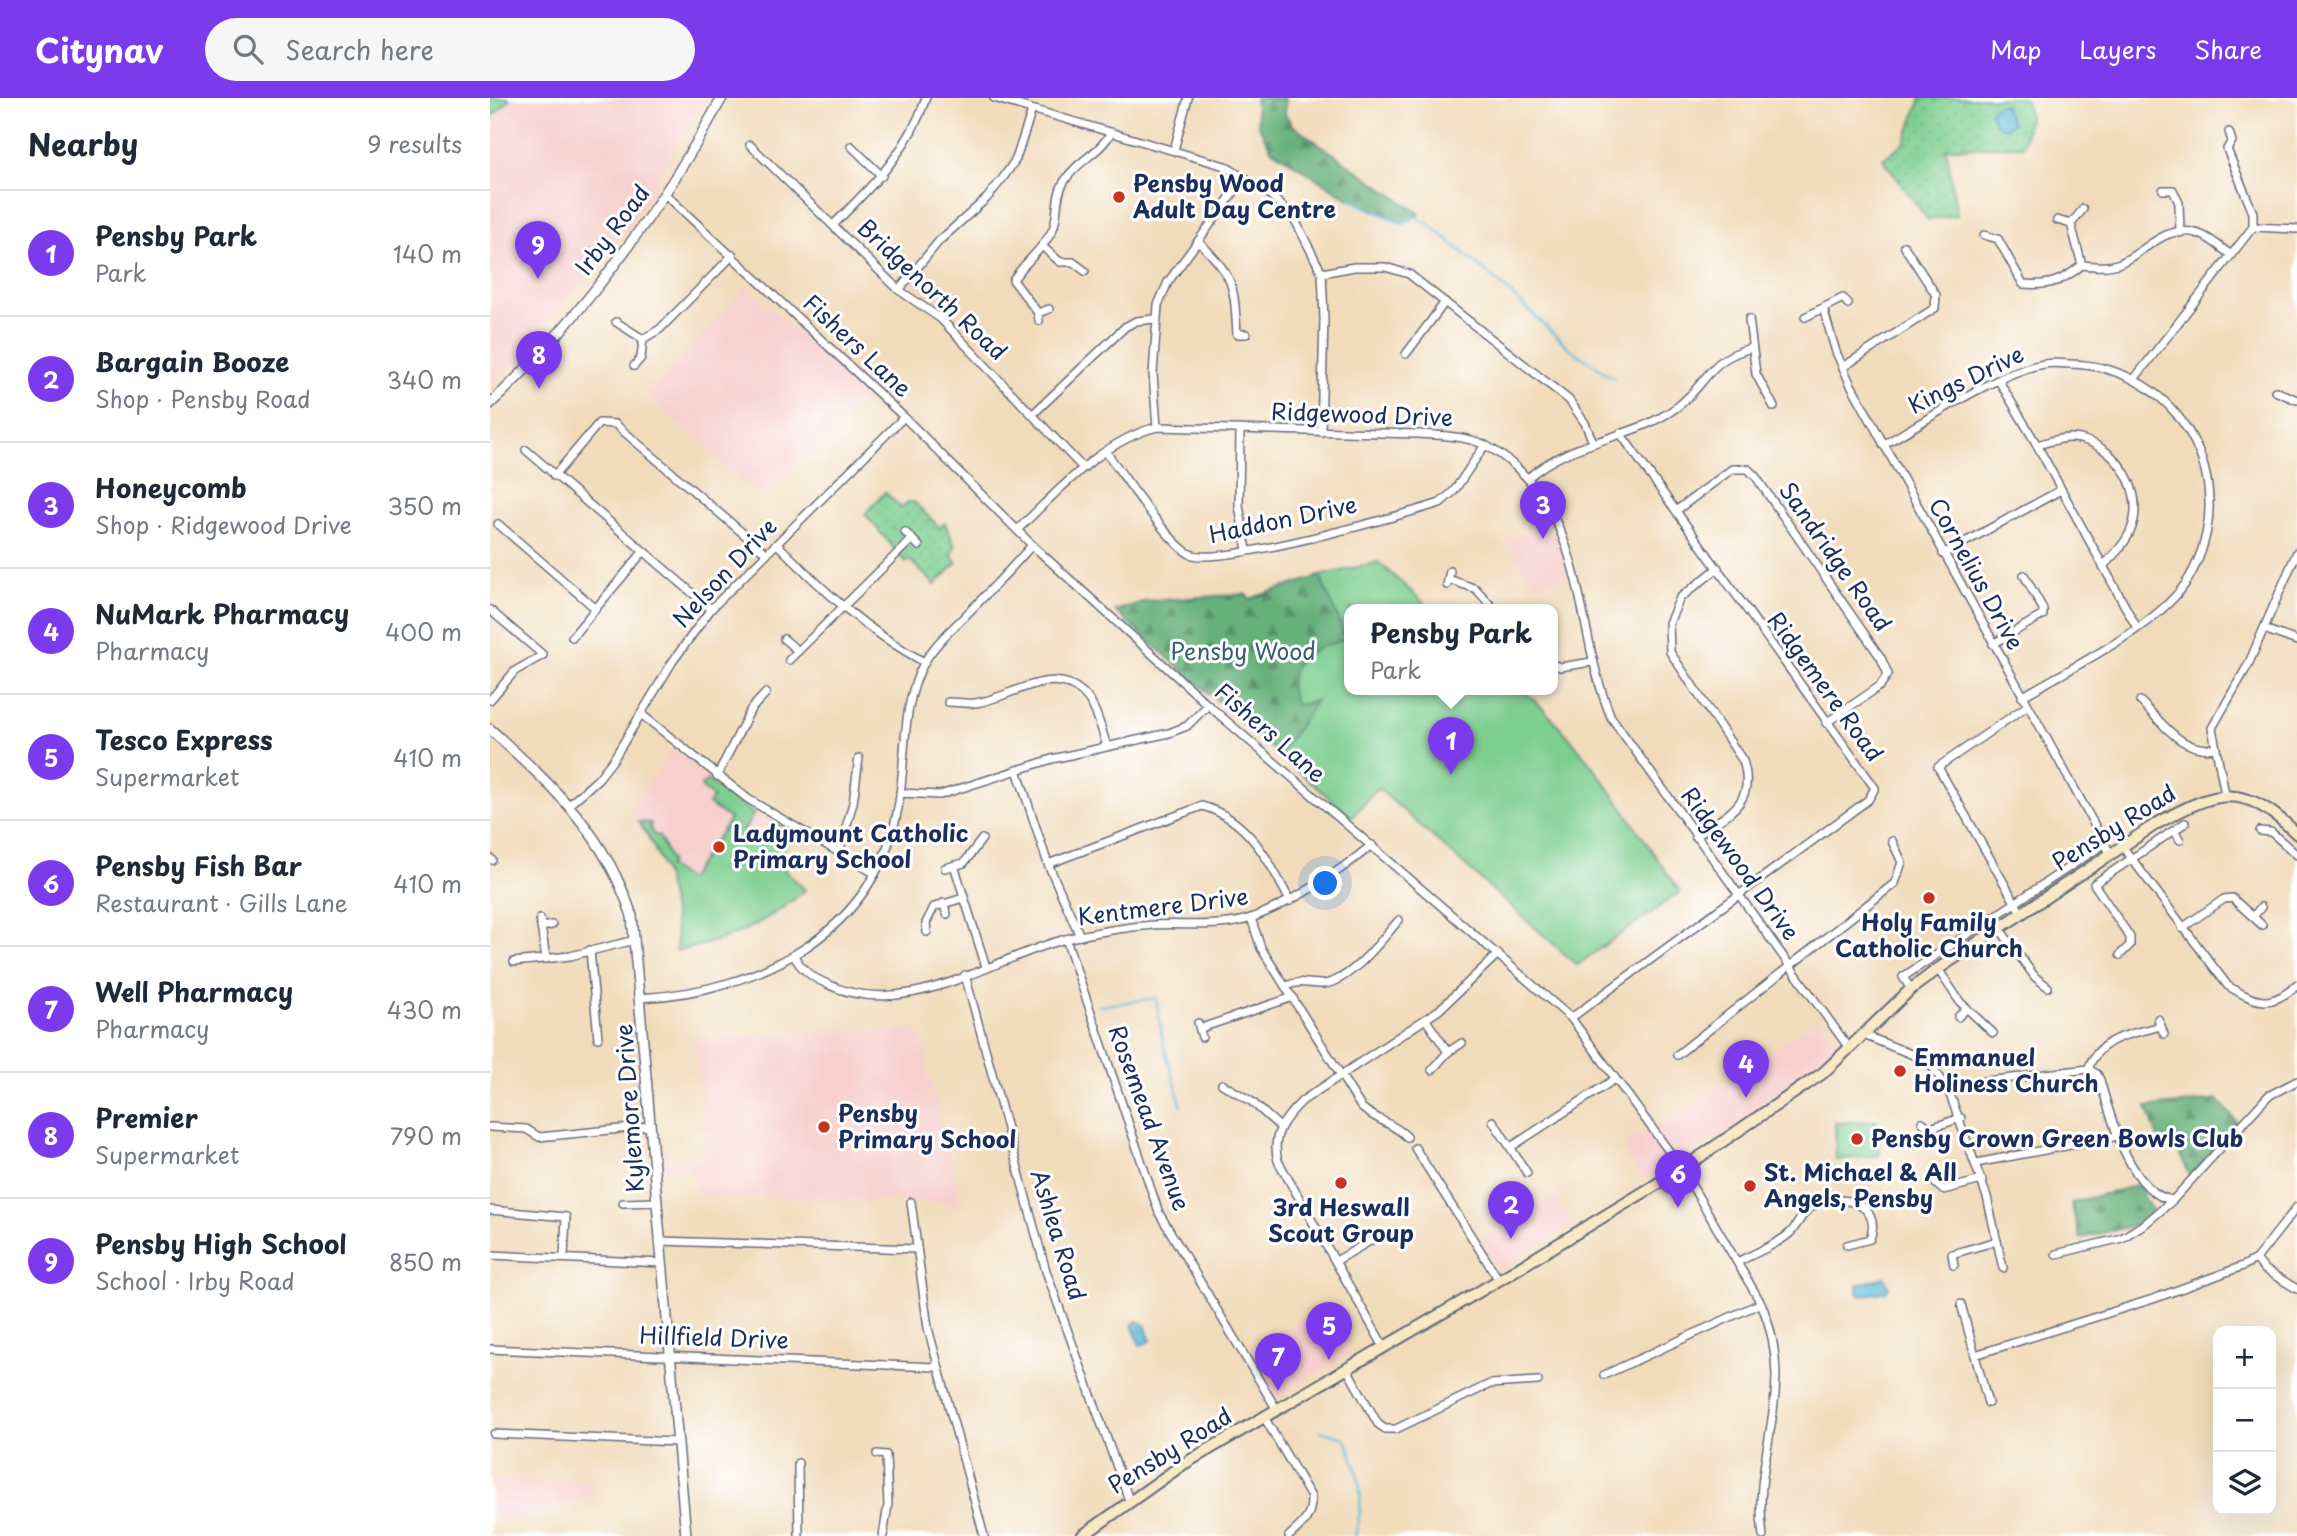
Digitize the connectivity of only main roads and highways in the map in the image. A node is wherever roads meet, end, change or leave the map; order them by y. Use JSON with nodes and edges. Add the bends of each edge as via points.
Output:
{"nodes":[{"id":1,"x":2297,"y":834,"type":"edge"},
{"id":2,"x":1082,"y":1536,"type":"edge"}],
"edges":[{"from":1,"to":2,"type":"main road","name":"Pensby Road","via":[[2262,805],[2225,794],[2194,803],[2122,846],[2107,848],[1911,989],[1823,1073],[1682,1169],[1182,1465]]}]}
